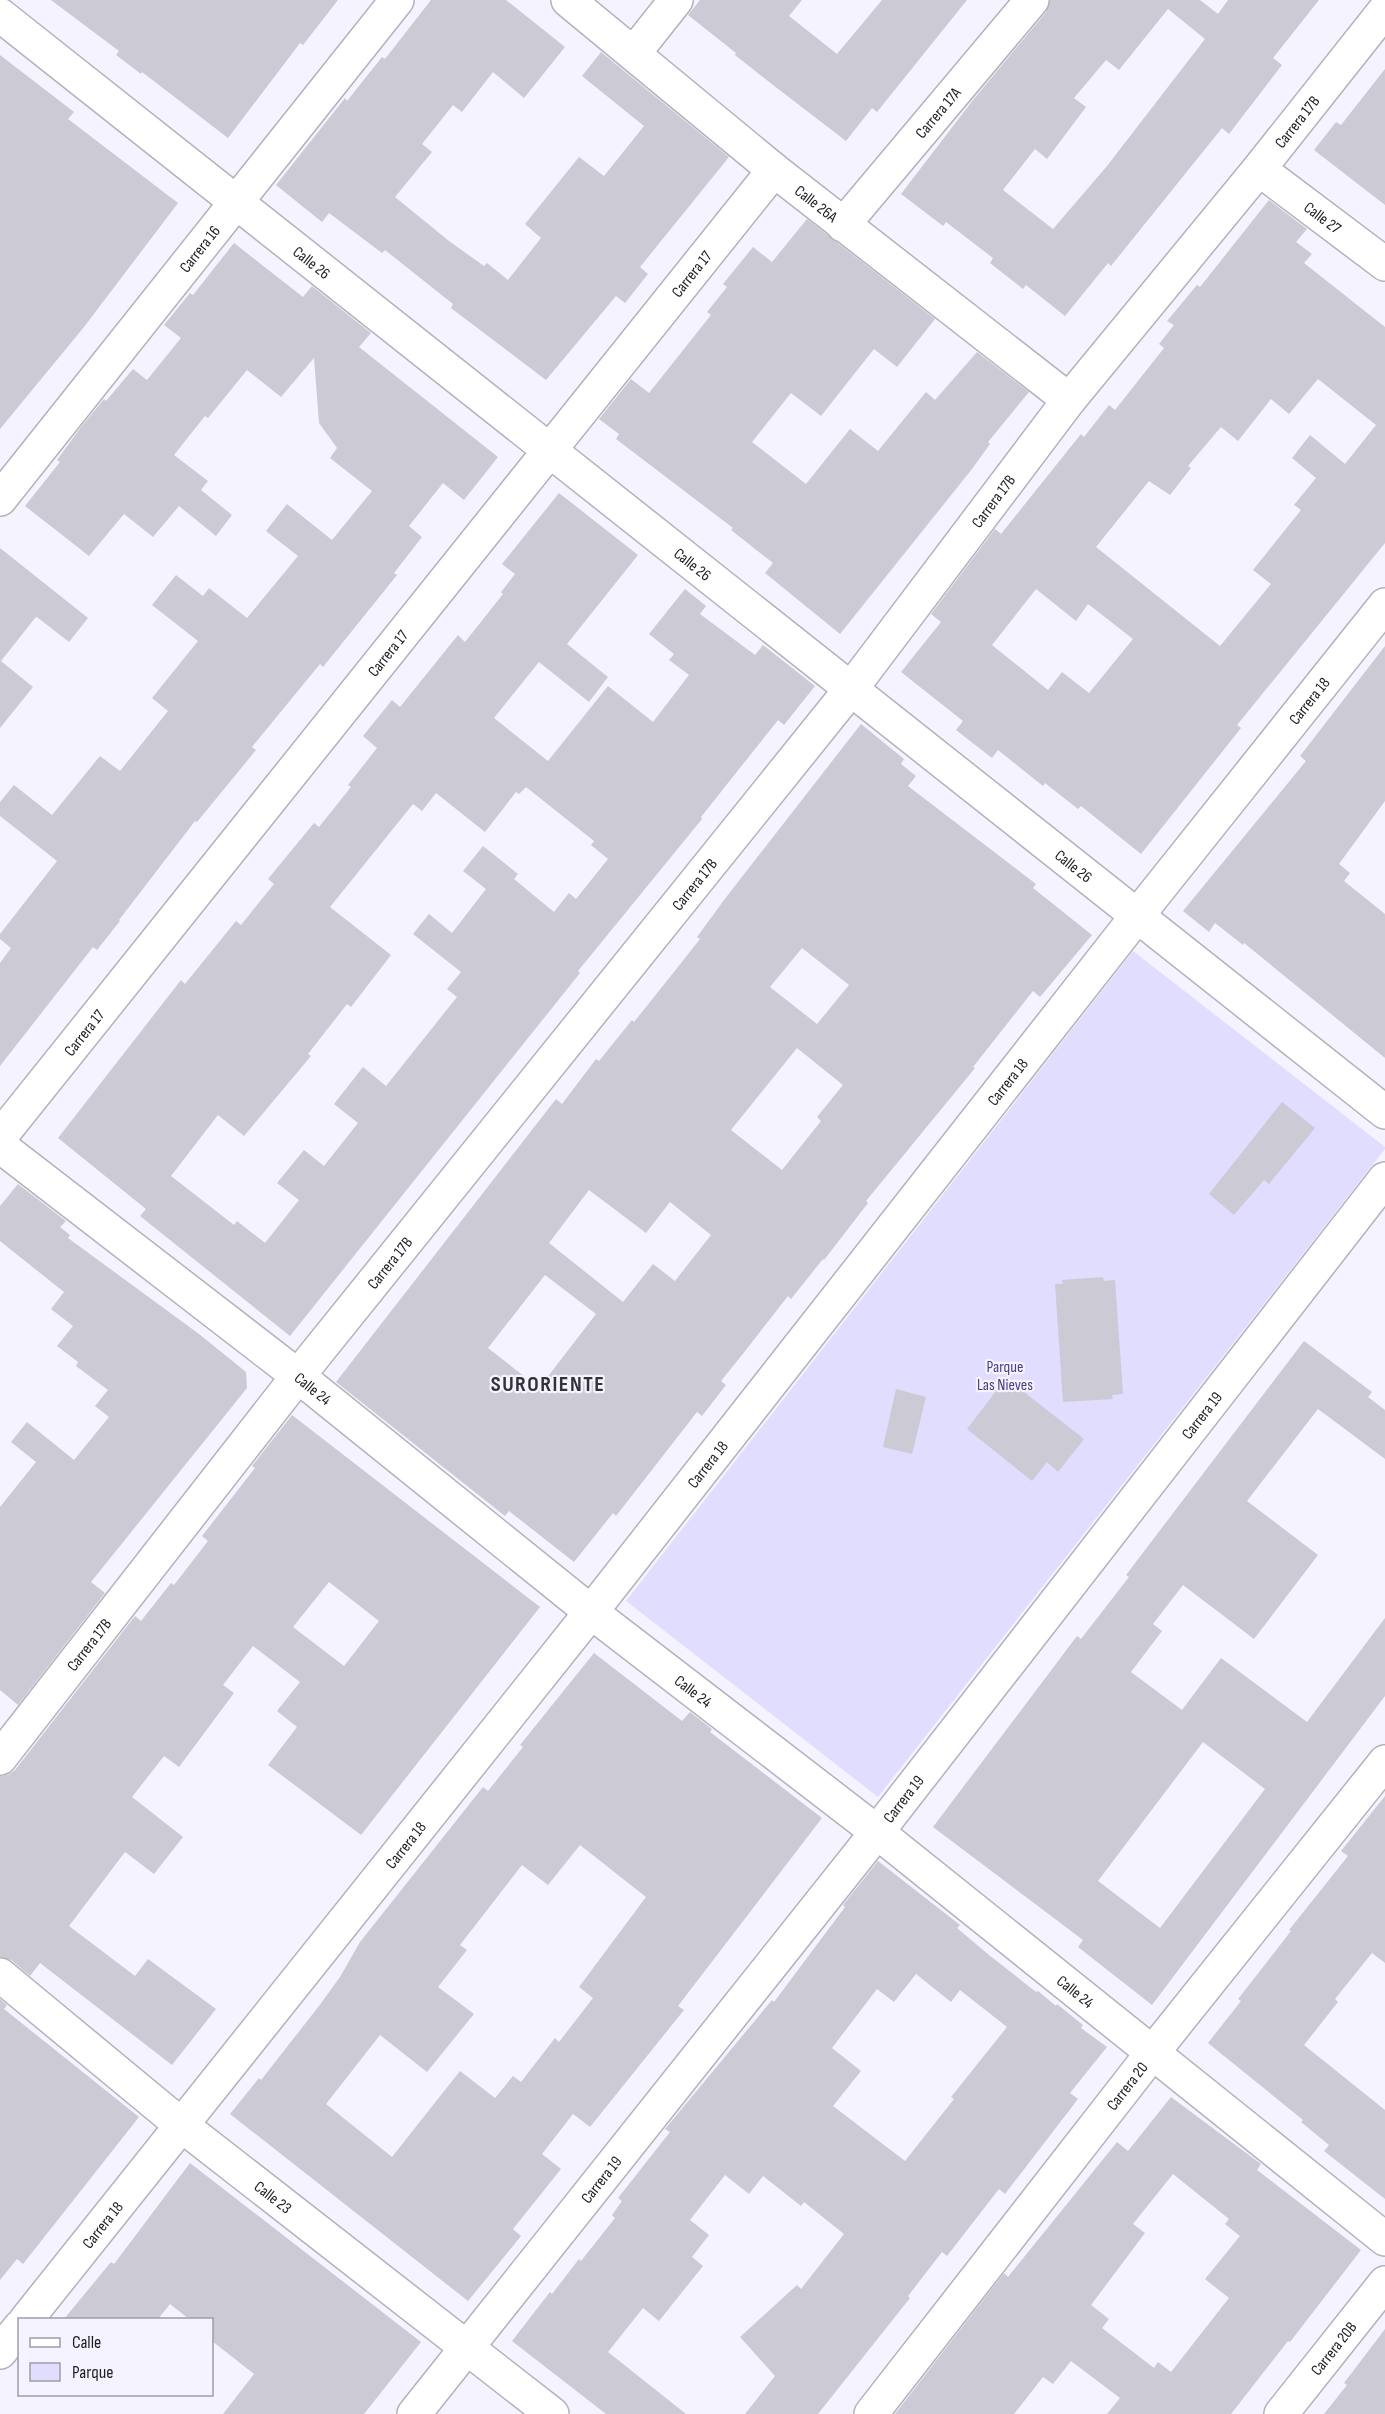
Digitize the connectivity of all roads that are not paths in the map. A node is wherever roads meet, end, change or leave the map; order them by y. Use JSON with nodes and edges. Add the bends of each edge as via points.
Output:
{"nodes":[{"id":1,"x":398,"y":0,"type":"edge"},
{"id":2,"x":568,"y":0,"type":"edge"},
{"id":3,"x":676,"y":0,"type":"edge"},
{"id":4,"x":1032,"y":0,"type":"edge"},
{"id":5,"x":1385,"y":10,"type":"edge"},
{"id":6,"x":0,"y":15,"type":"edge"},
{"id":7,"x":634,"y":53,"type":"junction"},
{"id":8,"x":1259,"y":169,"type":"junction"},
{"id":9,"x":774,"y":170,"type":"junction"},
{"id":10,"x":237,"y":202,"type":"junction"},
{"id":11,"x":843,"y":225,"type":"junction"},
{"id":12,"x":1385,"y":264,"type":"edge"},
{"id":13,"x":1069,"y":400,"type":"junction"},
{"id":14,"x":550,"y":450,"type":"junction"},
{"id":15,"x":0,"y":499,"type":"edge"},
{"id":16,"x":1385,"y":605,"type":"edge"},
{"id":17,"x":851,"y":689,"type":"junction"},
{"id":18,"x":1137,"y":916,"type":"junction"},
{"id":19,"x":1385,"y":1113,"type":"edge"},
{"id":20,"x":0,"y":1137,"type":"edge"},
{"id":21,"x":0,"y":1146,"type":"edge"},
{"id":22,"x":1385,"y":1179,"type":"edge"},
{"id":23,"x":298,"y":1376,"type":"junction"},
{"id":24,"x":591,"y":1612,"type":"junction"},
{"id":25,"x":0,"y":1758,"type":"edge"},
{"id":26,"x":1385,"y":1762,"type":"edge"},
{"id":27,"x":877,"y":1832,"type":"junction"},
{"id":28,"x":0,"y":1975,"type":"edge"},
{"id":29,"x":1154,"y":2052,"type":"junction"},
{"id":30,"x":180,"y":2124,"type":"junction"},
{"id":31,"x":1385,"y":2239,"type":"edge"},
{"id":32,"x":1385,"y":2283,"type":"edge"},
{"id":33,"x":27,"y":2318,"type":"edge"},
{"id":34,"x":18,"y":2330,"type":"edge"},
{"id":35,"x":466,"y":2349,"type":"junction"},
{"id":36,"x":0,"y":2352,"type":"edge"},
{"id":37,"x":414,"y":2414,"type":"edge"},
{"id":38,"x":552,"y":2414,"type":"edge"},
{"id":39,"x":871,"y":2414,"type":"edge"},
{"id":40,"x":1281,"y":2414,"type":"edge"}],
"edges":[{"from":1,"to":10,"type":"street","name":"Carrera 16"},
{"from":2,"to":7,"type":"street","name":"Calle 26A"},
{"from":3,"to":7,"type":"street"},
{"from":4,"to":11,"type":"street","name":"Carrera 17A"},
{"from":5,"to":8,"type":"street","name":"Carrera 17B"},
{"from":6,"to":10,"type":"street","name":"Calle 26"},
{"from":7,"to":9,"type":"street","name":"Calle 26A"},
{"from":8,"to":12,"type":"street","name":"Calle 27"},
{"from":8,"to":13,"type":"street","name":"Carrera 17B"},
{"from":9,"to":11,"type":"street","name":"Calle 26A"},
{"from":9,"to":14,"type":"street","name":"Carrera 17"},
{"from":10,"to":14,"type":"street","name":"Calle 26"},
{"from":10,"to":15,"type":"street","name":"Carrera 16"},
{"from":11,"to":13,"type":"street","name":"Calle 26A"},
{"from":13,"to":17,"type":"street","name":"Carrera 17B"},
{"from":14,"to":17,"type":"street","name":"Calle 26"},
{"from":14,"to":20,"type":"street","name":"Carrera 17"},
{"from":16,"to":18,"type":"street","name":"Carrera 18"},
{"from":17,"to":18,"type":"street","name":"Calle 26"},
{"from":17,"to":23,"type":"street","name":"Carrera 17B"},
{"from":18,"to":19,"type":"street","name":"Calle 26"},
{"from":18,"to":24,"type":"street","name":"Carrera 18"},
{"from":21,"to":23,"type":"street","name":"Calle 24"},
{"from":22,"to":27,"type":"street","name":"Carrera 19"},
{"from":23,"to":24,"type":"street","name":"Calle 24"},
{"from":23,"to":25,"type":"street","name":"Carrera 17B"},
{"from":24,"to":27,"type":"street","name":"Calle 24"},
{"from":24,"to":30,"type":"street","name":"Carrera 18"},
{"from":26,"to":29,"type":"street","name":"Carrera 20"},
{"from":27,"to":29,"type":"street","name":"Calle 24"},
{"from":27,"to":35,"type":"street","name":"Carrera 19"},
{"from":28,"to":30,"type":"street","name":"Calle 23"},
{"from":29,"to":31,"type":"street","name":"Calle 24"},
{"from":29,"to":39,"type":"street","name":"Carrera 20"},
{"from":30,"to":33,"type":"street","name":"Carrera 18"},
{"from":30,"to":35,"type":"street","name":"Calle 23"},
{"from":32,"to":40,"type":"street","name":"Carrera 20B"},
{"from":34,"to":36,"type":"street"},
{"from":35,"to":37,"type":"street","name":"Carrera 19"},
{"from":35,"to":38,"type":"street","name":"Calle 23"}]}
